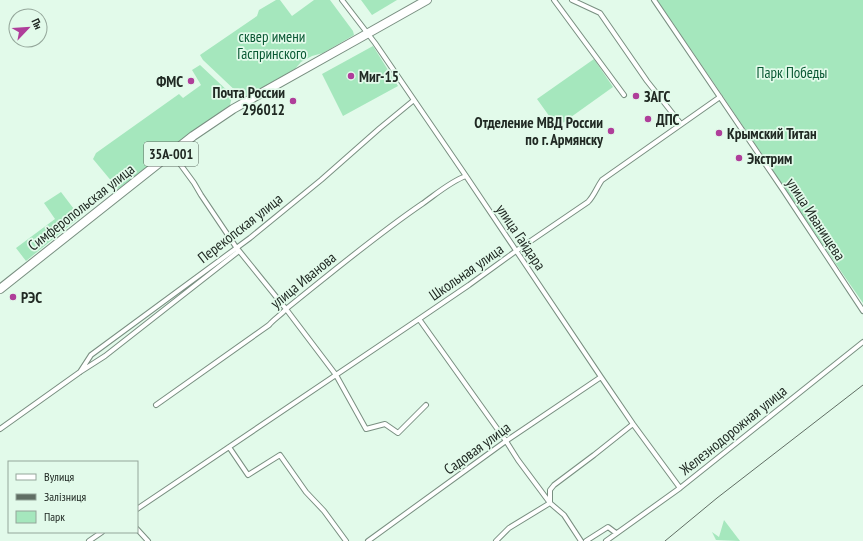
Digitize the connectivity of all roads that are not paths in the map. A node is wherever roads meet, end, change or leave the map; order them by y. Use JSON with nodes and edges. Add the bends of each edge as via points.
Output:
{"nodes":[{"id":1,"x":342,"y":0,"type":"edge"},
{"id":2,"x":427,"y":0,"type":"edge"},
{"id":3,"x":554,"y":0,"type":"edge"},
{"id":4,"x":572,"y":0,"type":"edge"},
{"id":5,"x":654,"y":0,"type":"edge"},
{"id":6,"x":368,"y":34,"type":"junction"},
{"id":7,"x":624,"y":95,"type":"dead end"},
{"id":8,"x":720,"y":97,"type":"junction"},
{"id":9,"x":414,"y":100,"type":"junction"},
{"id":10,"x":681,"y":124,"type":"junction"},
{"id":11,"x":172,"y":153,"type":"junction"},
{"id":12,"x":466,"y":176,"type":"junction"},
{"id":13,"x":238,"y":249,"type":"junction"},
{"id":14,"x":516,"y":251,"type":"junction"},
{"id":15,"x":0,"y":289,"type":"edge"},
{"id":16,"x":286,"y":309,"type":"junction"},
{"id":17,"x":863,"y":312,"type":"edge"},
{"id":18,"x":419,"y":319,"type":"junction"},
{"id":19,"x":863,"y":342,"type":"edge"},
{"id":20,"x":80,"y":372,"type":"junction"},
{"id":21,"x":336,"y":375,"type":"junction"},
{"id":22,"x":601,"y":377,"type":"junction"},
{"id":23,"x":426,"y":405,"type":"dead end"},
{"id":24,"x":156,"y":406,"type":"dead end"},
{"id":25,"x":633,"y":424,"type":"junction"},
{"id":26,"x":0,"y":429,"type":"edge"},
{"id":27,"x":506,"y":441,"type":"junction"},
{"id":28,"x":229,"y":447,"type":"junction"},
{"id":29,"x":680,"y":488,"type":"junction"},
{"id":30,"x":550,"y":503,"type":"junction"},
{"id":31,"x":138,"y":508,"type":"edge"},
{"id":32,"x":138,"y":530,"type":"edge"},
{"id":33,"x":101,"y":533,"type":"edge"},
{"id":34,"x":616,"y":533,"type":"junction"},
{"id":35,"x":89,"y":541,"type":"edge"},
{"id":36,"x":148,"y":541,"type":"edge"},
{"id":37,"x":346,"y":541,"type":"edge"},
{"id":38,"x":368,"y":541,"type":"edge"},
{"id":39,"x":496,"y":541,"type":"edge"},
{"id":40,"x":581,"y":541,"type":"edge"},
{"id":41,"x":586,"y":541,"type":"edge"},
{"id":42,"x":606,"y":541,"type":"edge"}],
"edges":[{"from":1,"to":6,"type":"street","name":"улица Гайдара"},
{"from":2,"to":6,"type":"highway","name":"Симферопольская улица","number":"35А-001"},
{"from":3,"to":7,"type":"street"},
{"from":4,"to":10,"type":"street","via":[[600,13]]},
{"from":5,"to":8,"type":"street","name":"улица Иванищева"},
{"from":6,"to":9,"type":"street","name":"улица Гайдара"},
{"from":6,"to":11,"type":"highway","name":"Симферопольская улица","number":"35А-001","via":[[233,109]]},
{"from":8,"to":10,"type":"street","name":"Школьная улица"},
{"from":8,"to":17,"type":"street","name":"улица Иванищева"},
{"from":9,"to":12,"type":"street","name":"улица Гайдара"},
{"from":9,"to":13,"type":"street","name":"Перекопская улица"},
{"from":10,"to":14,"type":"street","name":"Школьная улица","via":[[602,180],[588,202]]},
{"from":11,"to":13,"type":"street"},
{"from":11,"to":15,"type":"highway","name":"Симферопольская улица","number":"35А-001"},
{"from":12,"to":14,"type":"street","name":"улица Гайдара"},
{"from":12,"to":16,"type":"street","name":"улица Иванова","via":[[396,221]]},
{"from":13,"to":16,"type":"street"},
{"from":13,"to":20,"type":"street","name":"Перекопская улица","via":[[105,356]]},
{"from":13,"to":20,"type":"street","name":"Перекопская улица","via":[[91,355]]},
{"from":14,"to":18,"type":"street","name":"Школьная улица"},
{"from":14,"to":22,"type":"street","name":"улица Гайдара"},
{"from":16,"to":21,"type":"street"},
{"from":16,"to":24,"type":"street","name":"улица Иванова","via":[[269,325]]},
{"from":18,"to":21,"type":"street","name":"Школьная улица"},
{"from":18,"to":27,"type":"street"},
{"from":19,"to":29,"type":"street","name":"Железнодорожная улица"},
{"from":20,"to":26,"type":"street","name":"Перекопская улица"},
{"from":21,"to":23,"type":"street","via":[[366,429],[385,424],[398,433]]},
{"from":21,"to":28,"type":"street","name":"Школьная улица"},
{"from":22,"to":25,"type":"street","name":"улица Гайдара"},
{"from":22,"to":27,"type":"street","name":"Садовая улица"},
{"from":25,"to":29,"type":"street","name":"улица Гайдара"},
{"from":25,"to":30,"type":"street","via":[[554,484],[550,490]]},
{"from":27,"to":30,"type":"street"},
{"from":27,"to":38,"type":"street","name":"Садовая улица"},
{"from":28,"to":31,"type":"street","name":"Школьная улица"},
{"from":28,"to":37,"type":"street","via":[[248,475],[280,455]]},
{"from":29,"to":34,"type":"street","name":"Железнодорожная улица"},
{"from":30,"to":39,"type":"street","via":[[508,528]]},
{"from":30,"to":40,"type":"street","via":[[564,515]]},
{"from":32,"to":36,"type":"street"},
{"from":33,"to":35,"type":"street"},
{"from":34,"to":41,"type":"street","via":[[608,527]]},
{"from":34,"to":42,"type":"street","name":"Железнодорожная улица"}]}
